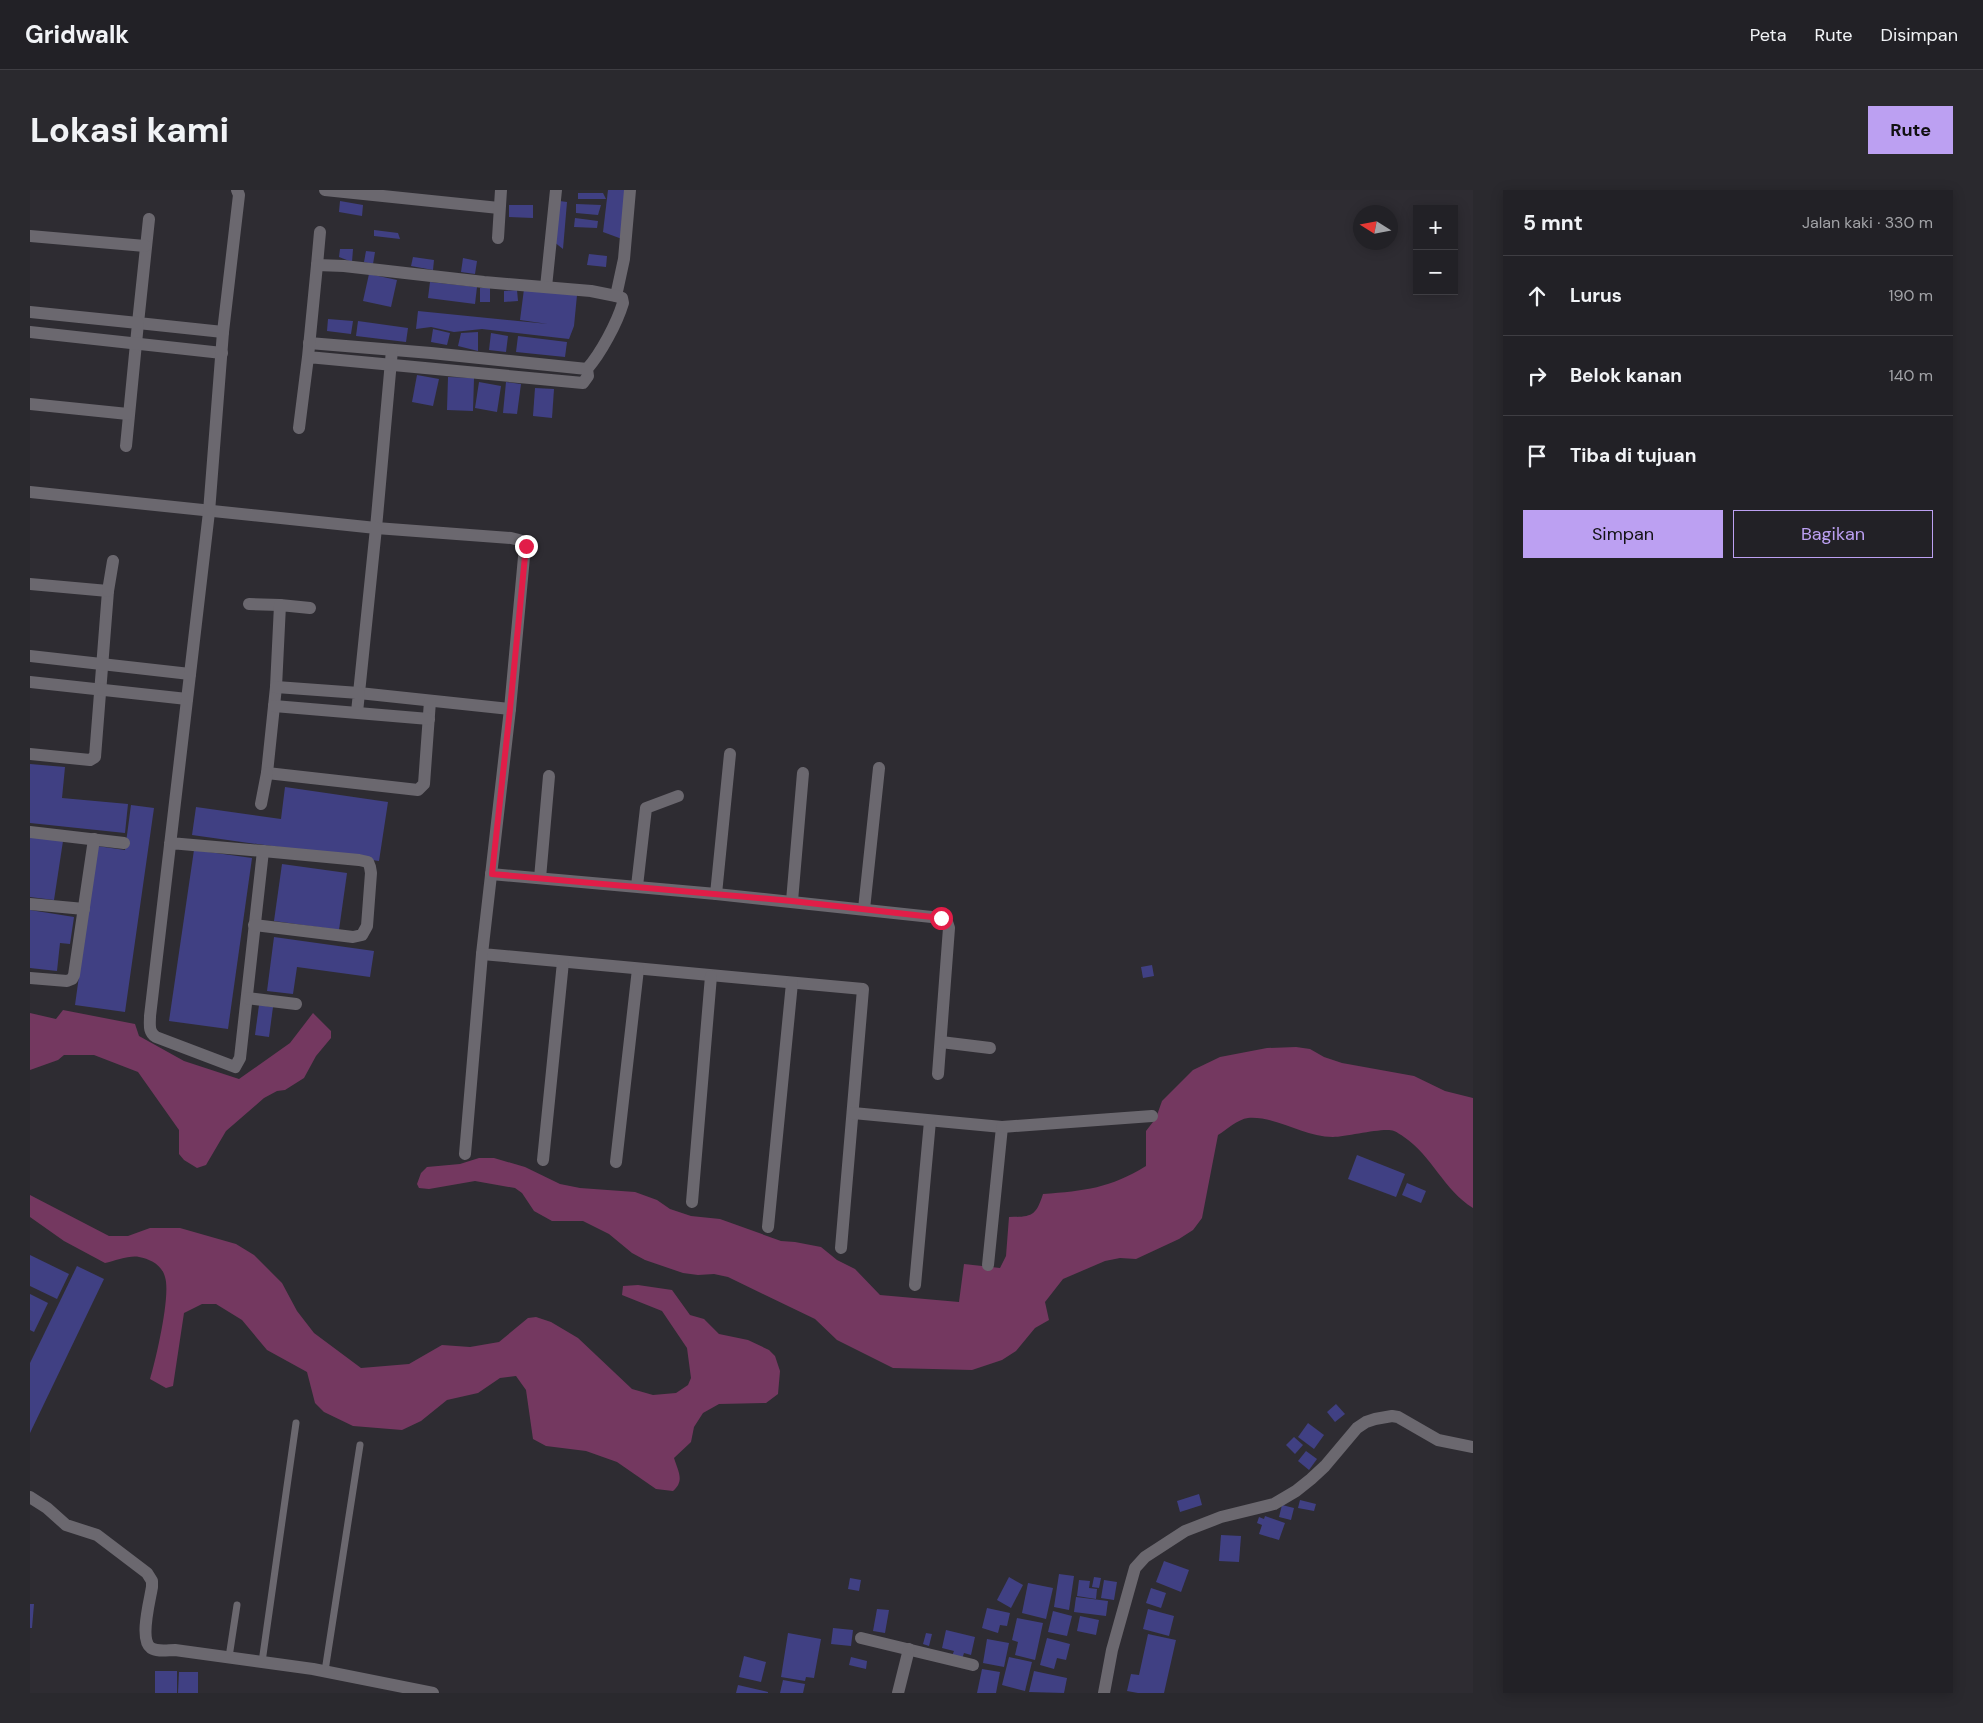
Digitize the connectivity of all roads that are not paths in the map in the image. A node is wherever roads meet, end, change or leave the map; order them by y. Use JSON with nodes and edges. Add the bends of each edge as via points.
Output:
{"nodes":[{"id":1,"x":327,"y":190,"type":"edge"},
{"id":2,"x":501,"y":190,"type":"edge"},
{"id":3,"x":556,"y":190,"type":"edge"},
{"id":4,"x":630,"y":190,"type":"edge"},
{"id":5,"x":240,"y":192,"type":"edge"},
{"id":6,"x":499,"y":208,"type":"junction"},
{"id":7,"x":149,"y":219,"type":"dead end"},
{"id":8,"x":320,"y":232,"type":"dead end"},
{"id":9,"x":30,"y":236,"type":"edge"},
{"id":10,"x":498,"y":238,"type":"dead end"},
{"id":11,"x":145,"y":246,"type":"junction"},
{"id":12,"x":317,"y":265,"type":"junction"},
{"id":13,"x":546,"y":287,"type":"junction"},
{"id":14,"x":616,"y":296,"type":"junction"},
{"id":15,"x":30,"y":312,"type":"edge"},
{"id":16,"x":138,"y":323,"type":"junction"},
{"id":17,"x":30,"y":332,"type":"edge"},
{"id":18,"x":223,"y":332,"type":"junction"},
{"id":19,"x":135,"y":343,"type":"junction"},
{"id":20,"x":309,"y":343,"type":"junction"},
{"id":21,"x":392,"y":350,"type":"junction"},
{"id":22,"x":222,"y":353,"type":"junction"},
{"id":23,"x":308,"y":357,"type":"junction"},
{"id":24,"x":391,"y":364,"type":"junction"},
{"id":25,"x":587,"y":369,"type":"junction"},
{"id":26,"x":30,"y":404,"type":"edge"},
{"id":27,"x":128,"y":414,"type":"junction"},
{"id":28,"x":298,"y":428,"type":"dead end"},
{"id":29,"x":126,"y":446,"type":"dead end"},
{"id":30,"x":30,"y":492,"type":"edge"},
{"id":31,"x":209,"y":512,"type":"junction"},
{"id":32,"x":376,"y":528,"type":"junction"},
{"id":33,"x":113,"y":561,"type":"dead end"},
{"id":34,"x":30,"y":584,"type":"edge"},
{"id":35,"x":108,"y":592,"type":"junction"},
{"id":36,"x":249,"y":604,"type":"dead end"},
{"id":37,"x":280,"y":605,"type":"junction"},
{"id":38,"x":310,"y":608,"type":"dead end"},
{"id":39,"x":30,"y":656,"type":"edge"},
{"id":40,"x":103,"y":664,"type":"junction"},
{"id":41,"x":190,"y":674,"type":"junction"},
{"id":42,"x":30,"y":682,"type":"edge"},
{"id":43,"x":276,"y":687,"type":"junction"},
{"id":44,"x":101,"y":689,"type":"junction"},
{"id":45,"x":359,"y":693,"type":"junction"},
{"id":46,"x":187,"y":699,"type":"junction"},
{"id":47,"x":430,"y":701,"type":"junction"},
{"id":48,"x":274,"y":706,"type":"junction"},
{"id":49,"x":510,"y":709,"type":"junction"},
{"id":50,"x":357,"y":712,"type":"junction"},
{"id":51,"x":429,"y":719,"type":"junction"},
{"id":52,"x":30,"y":754,"type":"edge"},
{"id":53,"x":730,"y":754,"type":"dead end"},
{"id":54,"x":879,"y":768,"type":"dead end"},
{"id":55,"x":267,"y":773,"type":"junction"},
{"id":56,"x":803,"y":773,"type":"dead end"},
{"id":57,"x":549,"y":776,"type":"dead end"},
{"id":58,"x":678,"y":796,"type":"dead end"},
{"id":59,"x":261,"y":804,"type":"dead end"},
{"id":60,"x":30,"y":832,"type":"edge"},
{"id":61,"x":94,"y":839,"type":"junction"},
{"id":62,"x":124,"y":843,"type":"dead end"},
{"id":63,"x":170,"y":843,"type":"junction"},
{"id":64,"x":263,"y":852,"type":"junction"},
{"id":65,"x":492,"y":874,"type":"junction"},
{"id":66,"x":540,"y":878,"type":"junction"},
{"id":67,"x":637,"y":886,"type":"junction"},
{"id":68,"x":716,"y":894,"type":"junction"},
{"id":69,"x":792,"y":901,"type":"junction"},
{"id":70,"x":30,"y":904,"type":"edge"},
{"id":71,"x":84,"y":909,"type":"junction"},
{"id":72,"x":864,"y":909,"type":"junction"},
{"id":73,"x":254,"y":925,"type":"junction"},
{"id":74,"x":482,"y":954,"type":"junction"},
{"id":75,"x":563,"y":962,"type":"junction"},
{"id":76,"x":638,"y":969,"type":"junction"},
{"id":77,"x":711,"y":976,"type":"junction"},
{"id":78,"x":30,"y":978,"type":"edge"},
{"id":79,"x":792,"y":983,"type":"junction"},
{"id":80,"x":247,"y":998,"type":"junction"},
{"id":81,"x":296,"y":1004,"type":"dead end"},
{"id":82,"x":941,"y":1042,"type":"junction"},
{"id":83,"x":990,"y":1048,"type":"dead end"},
{"id":84,"x":938,"y":1074,"type":"dead end"},
{"id":85,"x":853,"y":1113,"type":"junction"},
{"id":86,"x":1152,"y":1116,"type":"dead end"},
{"id":87,"x":930,"y":1121,"type":"junction"},
{"id":88,"x":1002,"y":1128,"type":"junction"},
{"id":89,"x":465,"y":1154,"type":"dead end"},
{"id":90,"x":543,"y":1160,"type":"dead end"},
{"id":91,"x":616,"y":1162,"type":"dead end"},
{"id":92,"x":692,"y":1202,"type":"dead end"},
{"id":93,"x":768,"y":1227,"type":"dead end"},
{"id":94,"x":842,"y":1248,"type":"dead end"},
{"id":95,"x":988,"y":1264,"type":"dead end"},
{"id":96,"x":915,"y":1285,"type":"dead end"},
{"id":97,"x":296,"y":1423,"type":"dead end"},
{"id":98,"x":360,"y":1445,"type":"dead end"},
{"id":99,"x":1473,"y":1447,"type":"edge"},
{"id":100,"x":30,"y":1497,"type":"edge"},
{"id":101,"x":237,"y":1605,"type":"dead end"},
{"id":102,"x":861,"y":1638,"type":"dead end"},
{"id":103,"x":910,"y":1649,"type":"junction"},
{"id":104,"x":230,"y":1657,"type":"junction"},
{"id":105,"x":262,"y":1662,"type":"junction"},
{"id":106,"x":973,"y":1665,"type":"dead end"},
{"id":107,"x":325,"y":1672,"type":"junction"},
{"id":108,"x":434,"y":1693,"type":"edge"},
{"id":109,"x":898,"y":1693,"type":"edge"},
{"id":110,"x":1104,"y":1693,"type":"edge"}],
"edges":[{"from":1,"to":6,"type":"street"},
{"from":2,"to":6,"type":"street"},
{"from":3,"to":13,"type":"street"},
{"from":4,"to":14,"type":"street","via":[[624,259]]},
{"from":5,"to":18,"type":"street"},
{"from":6,"to":10,"type":"street"},
{"from":7,"to":11,"type":"street"},
{"from":8,"to":12,"type":"street"},
{"from":9,"to":11,"type":"street"},
{"from":11,"to":16,"type":"street"},
{"from":12,"to":13,"type":"street"},
{"from":12,"to":20,"type":"street"},
{"from":13,"to":14,"type":"street"},
{"from":14,"to":25,"type":"street","via":[[622,298],[622,307]]},
{"from":15,"to":16,"type":"street"},
{"from":16,"to":18,"type":"street"},
{"from":16,"to":19,"type":"street"},
{"from":17,"to":19,"type":"street"},
{"from":18,"to":22,"type":"street"},
{"from":19,"to":22,"type":"street"},
{"from":19,"to":27,"type":"street"},
{"from":20,"to":21,"type":"street"},
{"from":20,"to":23,"type":"street"},
{"from":21,"to":24,"type":"street"},
{"from":21,"to":25,"type":"street"},
{"from":22,"to":31,"type":"street"},
{"from":23,"to":24,"type":"street"},
{"from":23,"to":28,"type":"street"},
{"from":24,"to":25,"type":"street","via":[[583,383],[588,376]]},
{"from":24,"to":32,"type":"street"},
{"from":26,"to":27,"type":"street"},
{"from":27,"to":29,"type":"street"},
{"from":30,"to":31,"type":"street"},
{"from":31,"to":32,"type":"street"},
{"from":31,"to":41,"type":"street"},
{"from":32,"to":45,"type":"street"},
{"from":32,"to":49,"type":"street","via":[[511,538],[526,546]]},
{"from":33,"to":35,"type":"street"},
{"from":34,"to":35,"type":"street"},
{"from":35,"to":40,"type":"street"},
{"from":36,"to":37,"type":"street"},
{"from":37,"to":38,"type":"street"},
{"from":37,"to":43,"type":"street"},
{"from":39,"to":40,"type":"street"},
{"from":40,"to":41,"type":"street"},
{"from":40,"to":44,"type":"street"},
{"from":41,"to":46,"type":"street"},
{"from":42,"to":44,"type":"street"},
{"from":43,"to":45,"type":"street"},
{"from":43,"to":48,"type":"street"},
{"from":44,"to":46,"type":"street"},
{"from":44,"to":52,"type":"street","via":[[95,757],[90,760]]},
{"from":45,"to":47,"type":"street"},
{"from":45,"to":50,"type":"street"},
{"from":46,"to":63,"type":"street"},
{"from":47,"to":49,"type":"street"},
{"from":47,"to":51,"type":"street"},
{"from":48,"to":50,"type":"street"},
{"from":48,"to":55,"type":"street"},
{"from":49,"to":65,"type":"street"},
{"from":50,"to":51,"type":"street"},
{"from":51,"to":55,"type":"street","via":[[424,784],[418,790]]},
{"from":53,"to":68,"type":"street"},
{"from":54,"to":72,"type":"street"},
{"from":55,"to":59,"type":"street"},
{"from":56,"to":69,"type":"street"},
{"from":57,"to":66,"type":"street"},
{"from":58,"to":67,"type":"street","via":[[646,808]]},
{"from":60,"to":61,"type":"street"},
{"from":61,"to":62,"type":"street"},
{"from":61,"to":71,"type":"street"},
{"from":63,"to":64,"type":"street"},
{"from":63,"to":80,"type":"street","via":[[150,1016],[152,1035],[235,1067],[240,1058]]},
{"from":64,"to":73,"type":"street"},
{"from":64,"to":73,"type":"street","via":[[368,862],[371,873],[367,926],[362,935],[353,937]]},
{"from":65,"to":66,"type":"street"},
{"from":65,"to":74,"type":"street"},
{"from":66,"to":67,"type":"street"},
{"from":67,"to":68,"type":"street"},
{"from":68,"to":69,"type":"street"},
{"from":69,"to":72,"type":"street"},
{"from":70,"to":71,"type":"street"},
{"from":71,"to":78,"type":"street","via":[[72,979]]},
{"from":72,"to":82,"type":"street","via":[[941,918],[947,922]]},
{"from":73,"to":80,"type":"street"},
{"from":74,"to":75,"type":"street"},
{"from":74,"to":89,"type":"street"},
{"from":75,"to":76,"type":"street"},
{"from":75,"to":90,"type":"street"},
{"from":76,"to":77,"type":"street"},
{"from":76,"to":91,"type":"street"},
{"from":77,"to":79,"type":"street"},
{"from":77,"to":92,"type":"street"},
{"from":79,"to":85,"type":"street","via":[[863,989]]},
{"from":79,"to":93,"type":"street"},
{"from":80,"to":81,"type":"street"},
{"from":82,"to":83,"type":"street"},
{"from":82,"to":84,"type":"street"},
{"from":85,"to":87,"type":"street"},
{"from":85,"to":94,"type":"street"},
{"from":86,"to":88,"type":"street"},
{"from":87,"to":88,"type":"street"},
{"from":87,"to":96,"type":"street"},
{"from":88,"to":95,"type":"street"},
{"from":97,"to":105,"type":"lane"},
{"from":98,"to":107,"type":"lane"},
{"from":99,"to":110,"type":"street","via":[[1438,1440],[1398,1417],[1366,1422],[1325,1466],[1296,1491],[1274,1504],[1221,1517],[1185,1531],[1155,1550],[1135,1568],[1112,1650]]},
{"from":100,"to":104,"type":"street","via":[[66,1525],[97,1536],[147,1573],[152,1587],[145,1633],[150,1647]]},
{"from":101,"to":104,"type":"lane"},
{"from":102,"to":103,"type":"street"},
{"from":103,"to":106,"type":"street"},
{"from":103,"to":109,"type":"street"},
{"from":104,"to":105,"type":"street"},
{"from":105,"to":107,"type":"street"},
{"from":107,"to":108,"type":"street"}]}
